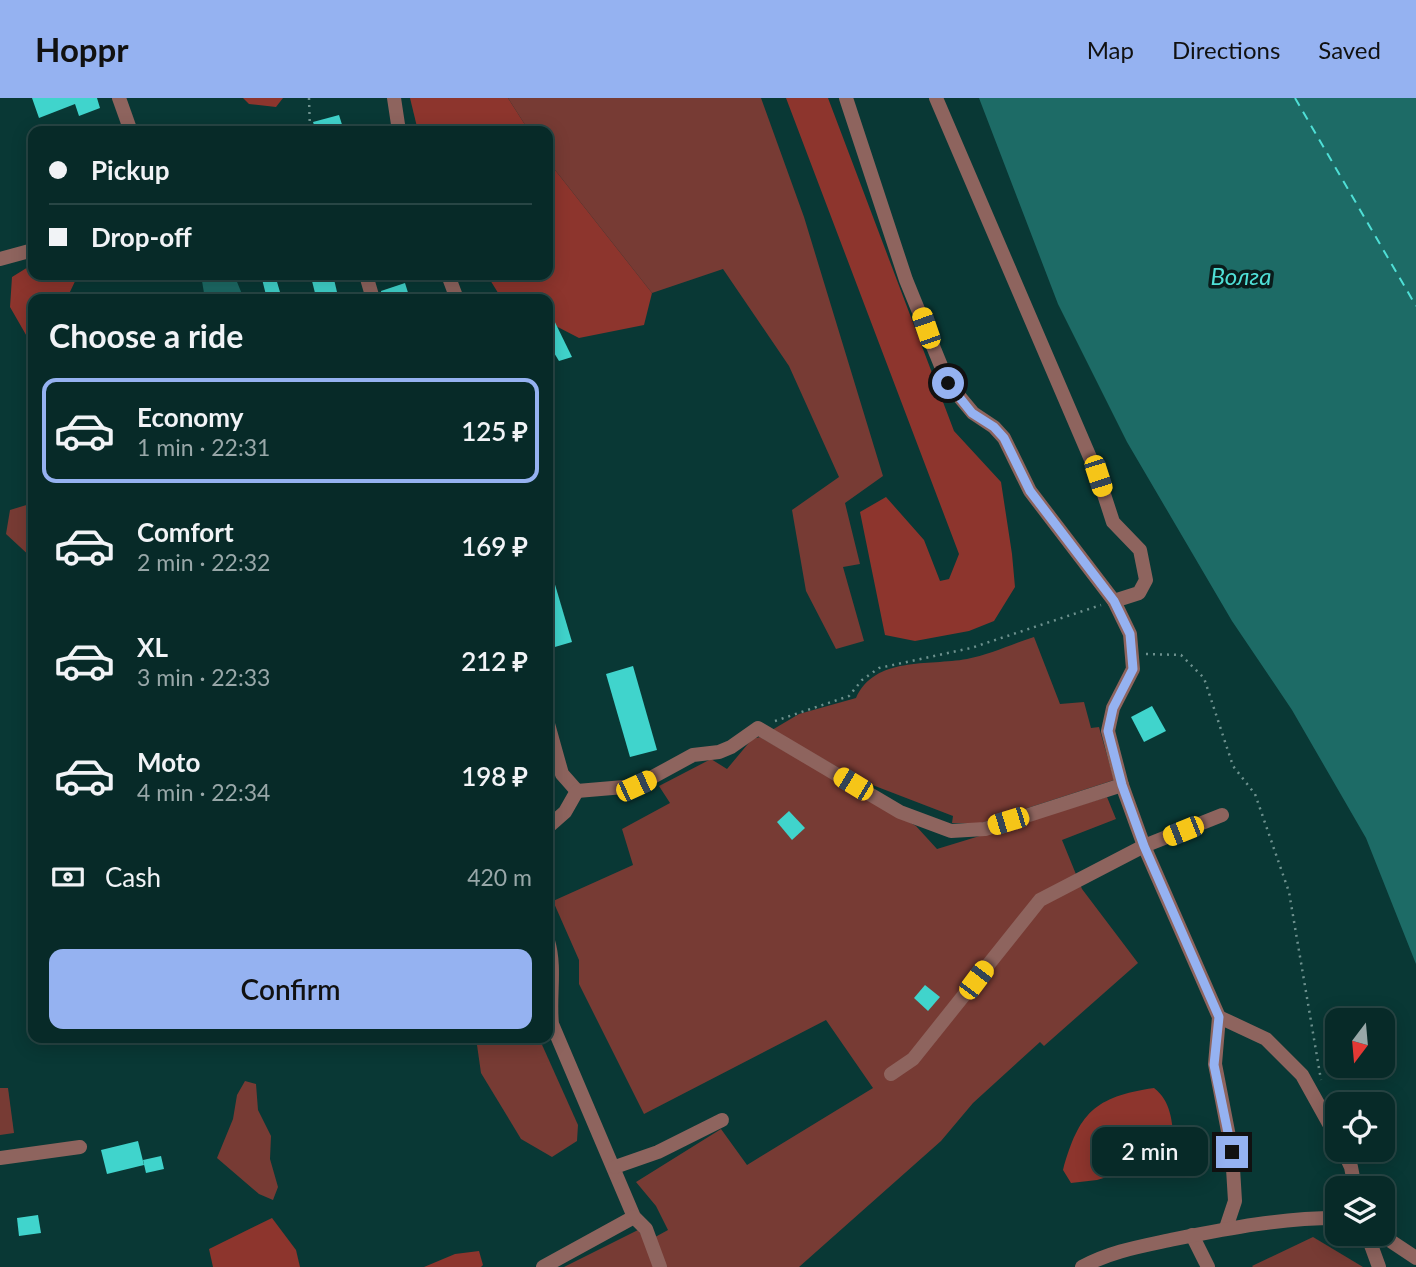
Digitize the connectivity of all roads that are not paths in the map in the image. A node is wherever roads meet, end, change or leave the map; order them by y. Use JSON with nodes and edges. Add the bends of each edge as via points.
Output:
{"nodes":[{"id":1,"x":119,"y":98,"type":"edge"},
{"id":2,"x":394,"y":98,"type":"edge"},
{"id":3,"x":846,"y":98,"type":"edge"},
{"id":4,"x":936,"y":98,"type":"edge"},
{"id":5,"x":129,"y":126,"type":"dead end"},
{"id":6,"x":398,"y":126,"type":"edge"},
{"id":7,"x":28,"y":251,"type":"edge"},
{"id":8,"x":0,"y":258,"type":"edge"},
{"id":9,"x":1114,"y":601,"type":"junction"},
{"id":10,"x":553,"y":742,"type":"edge"},
{"id":11,"x":1122,"y":785,"type":"junction"},
{"id":12,"x":577,"y":791,"type":"junction"},
{"id":13,"x":1222,"y":815,"type":"dead end"},
{"id":14,"x":553,"y":823,"type":"edge"},
{"id":15,"x":1144,"y":846,"type":"junction"},
{"id":16,"x":1219,"y":1017,"type":"junction"},
{"id":17,"x":553,"y":1026,"type":"edge"},
{"id":18,"x":891,"y":1074,"type":"dead end"},
{"id":19,"x":1325,"y":1114,"type":"edge"},
{"id":20,"x":722,"y":1120,"type":"dead end"},
{"id":21,"x":80,"y":1147,"type":"dead end"},
{"id":22,"x":0,"y":1158,"type":"edge"},
{"id":23,"x":615,"y":1167,"type":"junction"},
{"id":24,"x":635,"y":1217,"type":"junction"},
{"id":25,"x":1325,"y":1218,"type":"edge"},
{"id":26,"x":1226,"y":1228,"type":"junction"},
{"id":27,"x":1192,"y":1235,"type":"junction"},
{"id":28,"x":1395,"y":1244,"type":"edge"},
{"id":29,"x":1371,"y":1246,"type":"edge"},
{"id":30,"x":1416,"y":1258,"type":"edge"},
{"id":31,"x":543,"y":1267,"type":"edge"},
{"id":32,"x":660,"y":1267,"type":"edge"},
{"id":33,"x":1082,"y":1267,"type":"edge"},
{"id":34,"x":1208,"y":1267,"type":"edge"},
{"id":35,"x":1378,"y":1267,"type":"edge"}],
"edges":[{"from":1,"to":5,"type":"street"},
{"from":2,"to":6,"type":"street"},
{"from":3,"to":9,"type":"street","via":[[906,280],[948,383],[972,413],[1004,438],[1030,491]]},
{"from":4,"to":9,"type":"street","via":[[1098,476],[1113,522],[1140,550],[1146,580],[1139,593]]},
{"from":7,"to":8,"type":"street"},
{"from":9,"to":11,"type":"street","via":[[1130,634],[1133,654],[1127,685],[1109,719]]},
{"from":10,"to":12,"type":"street","via":[[562,774]]},
{"from":11,"to":12,"type":"street","via":[[985,829],[951,831],[900,812],[758,728],[731,747],[693,755],[636,786]]},
{"from":11,"to":15,"type":"street"},
{"from":12,"to":14,"type":"street"},
{"from":13,"to":15,"type":"street"},
{"from":15,"to":16,"type":"street"},
{"from":15,"to":18,"type":"street","via":[[1040,900],[913,1059]]},
{"from":16,"to":19,"type":"street","via":[[1266,1039],[1302,1075]]},
{"from":16,"to":26,"type":"street","via":[[1214,1065],[1232,1152],[1235,1201]]},
{"from":17,"to":23,"type":"street"},
{"from":20,"to":23,"type":"street","via":[[658,1152]]},
{"from":21,"to":22,"type":"street"},
{"from":23,"to":24,"type":"street"},
{"from":24,"to":31,"type":"street"},
{"from":24,"to":32,"type":"street","via":[[646,1229]]},
{"from":25,"to":26,"type":"street","via":[[1280,1219]]},
{"from":26,"to":27,"type":"street"},
{"from":27,"to":33,"type":"street","via":[[1143,1244]]},
{"from":27,"to":34,"type":"street"},
{"from":28,"to":30,"type":"street"},
{"from":29,"to":35,"type":"street"}]}
